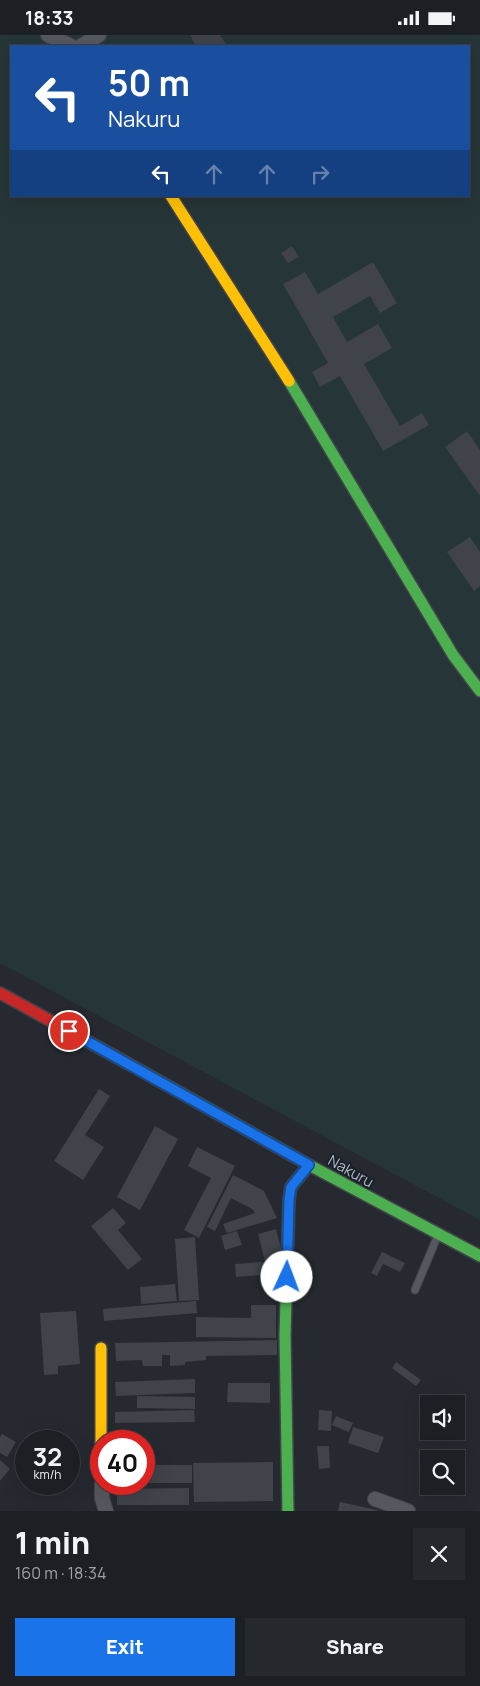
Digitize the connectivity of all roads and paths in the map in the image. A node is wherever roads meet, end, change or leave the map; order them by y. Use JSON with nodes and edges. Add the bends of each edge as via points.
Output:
{"nodes":[{"id":1,"x":48,"y":35,"type":"edge"},
{"id":2,"x":99,"y":35,"type":"edge"},
{"id":3,"x":69,"y":45,"type":"edge"},
{"id":4,"x":83,"y":45,"type":"edge"},
{"id":5,"x":172,"y":197,"type":"edge"},
{"id":6,"x":480,"y":691,"type":"edge"},
{"id":7,"x":0,"y":993,"type":"edge"},
{"id":8,"x":309,"y":1165,"type":"junction"},
{"id":9,"x":438,"y":1233,"type":"junction"},
{"id":10,"x":480,"y":1256,"type":"edge"},
{"id":11,"x":415,"y":1290,"type":"dead end"},
{"id":12,"x":101,"y":1348,"type":"dead end"},
{"id":13,"x":101,"y":1430,"type":"edge"},
{"id":14,"x":102,"y":1495,"type":"edge"},
{"id":15,"x":375,"y":1499,"type":"dead end"},
{"id":16,"x":106,"y":1511,"type":"edge"},
{"id":17,"x":288,"y":1511,"type":"edge"},
{"id":18,"x":408,"y":1511,"type":"edge"}],
"edges":[{"from":1,"to":3,"type":"street"},
{"from":2,"to":4,"type":"street"},
{"from":5,"to":6,"type":"street","via":[[305,406],[453,655]]},
{"from":7,"to":8,"type":"street","name":"Nakuru"},
{"from":8,"to":9,"type":"street","name":"Nakuru"},
{"from":8,"to":17,"type":"street","via":[[291,1187],[289,1200],[285,1335]]},
{"from":9,"to":10,"type":"street","name":"Nakuru"},
{"from":9,"to":11,"type":"lane"},
{"from":12,"to":13,"type":"street"},
{"from":14,"to":16,"type":"street"},
{"from":15,"to":18,"type":"street"}]}
